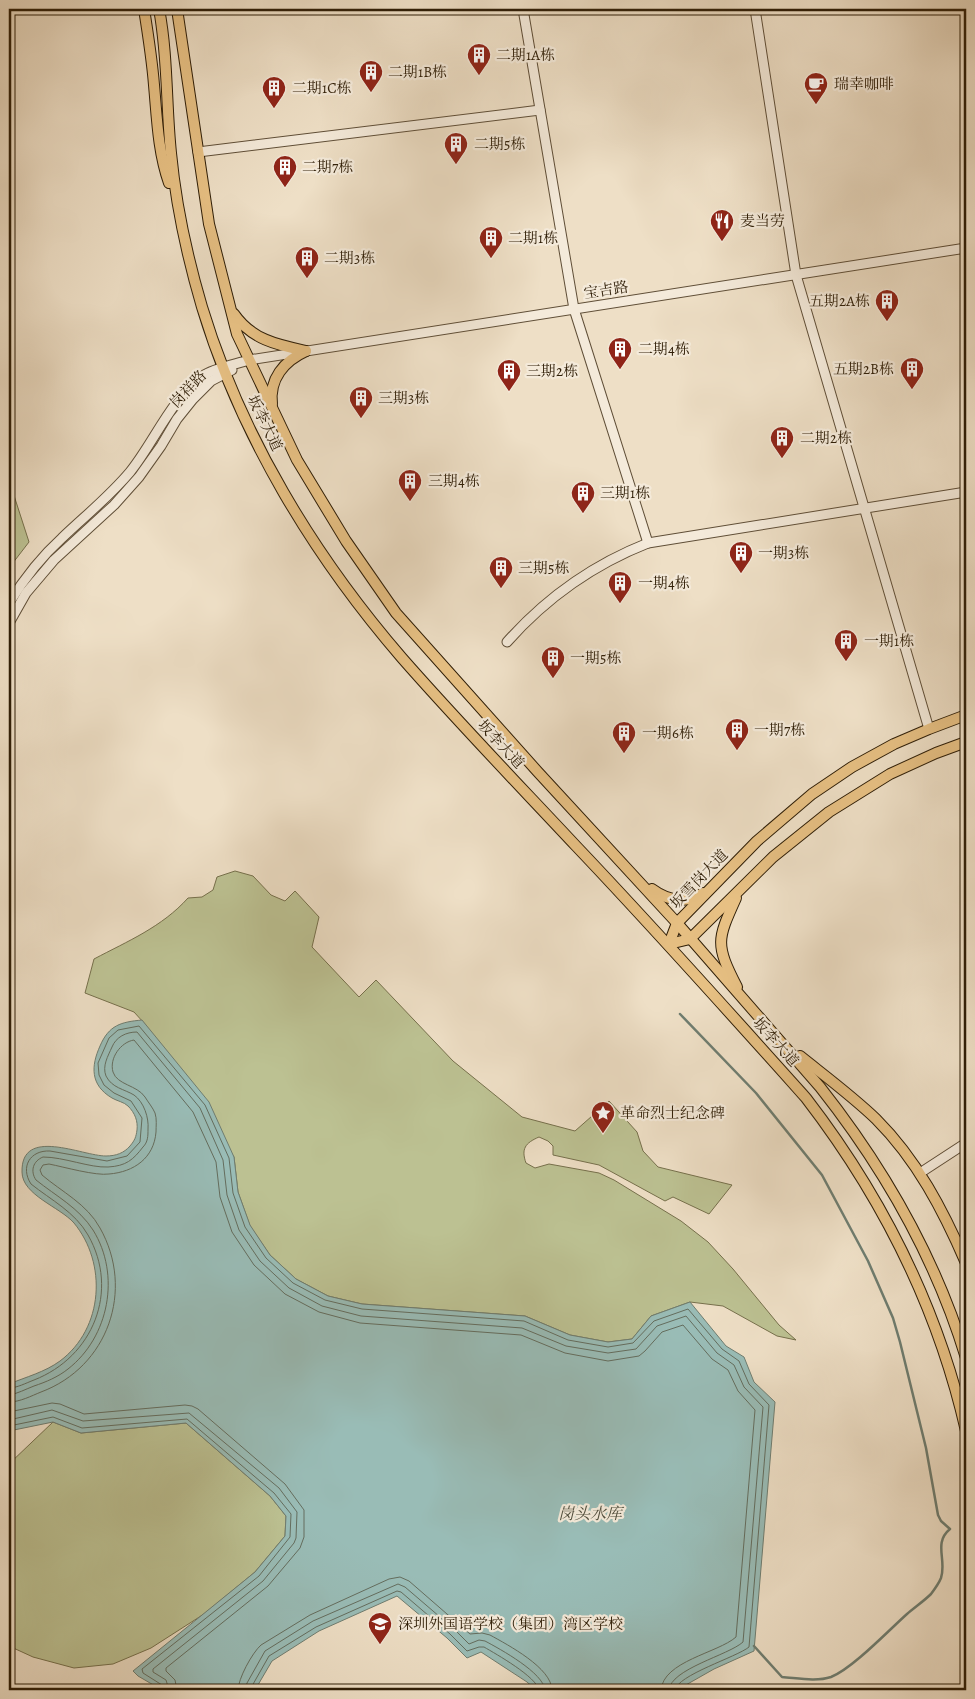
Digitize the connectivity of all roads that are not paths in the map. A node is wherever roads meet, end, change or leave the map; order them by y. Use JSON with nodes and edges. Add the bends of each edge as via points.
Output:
{"nodes":[{"id":1,"x":144,"y":9,"type":"edge"},
{"id":2,"x":159,"y":9,"type":"edge"},
{"id":3,"x":177,"y":9,"type":"edge"},
{"id":4,"x":523,"y":9,"type":"edge"},
{"id":5,"x":755,"y":9,"type":"edge"},
{"id":6,"x":540,"y":110,"type":"junction"},
{"id":7,"x":198,"y":152,"type":"junction"},
{"id":8,"x":176,"y":200,"type":"junction"},
{"id":9,"x":966,"y":248,"type":"edge"},
{"id":10,"x":796,"y":275,"type":"junction"},
{"id":11,"x":230,"y":305,"type":"junction"},
{"id":12,"x":574,"y":309,"type":"junction"},
{"id":13,"x":306,"y":351,"type":"junction"},
{"id":14,"x":250,"y":360,"type":"junction"},
{"id":15,"x":224,"y":371,"type":"junction"},
{"id":16,"x":273,"y":410,"type":"junction"},
{"id":17,"x":966,"y":492,"type":"edge"},
{"id":18,"x":864,"y":509,"type":"junction"},
{"id":19,"x":648,"y":543,"type":"junction"},
{"id":20,"x":9,"y":603,"type":"edge"},
{"id":21,"x":9,"y":623,"type":"edge"},
{"id":22,"x":506,"y":642,"type":"dead end"},
{"id":23,"x":966,"y":715,"type":"edge"},
{"id":24,"x":929,"y":729,"type":"junction"},
{"id":25,"x":966,"y":742,"type":"edge"},
{"id":26,"x":633,"y":875,"type":"junction"},
{"id":27,"x":724,"y":876,"type":"junction"},
{"id":28,"x":739,"y":892,"type":"junction"},
{"id":29,"x":677,"y":923,"type":"junction"},
{"id":30,"x":690,"y":940,"type":"junction"},
{"id":31,"x":669,"y":944,"type":"junction"},
{"id":32,"x":744,"y":1001,"type":"junction"},
{"id":33,"x":777,"y":1038,"type":"junction"},
{"id":34,"x":966,"y":1143,"type":"edge"},
{"id":35,"x":920,"y":1173,"type":"junction"},
{"id":36,"x":966,"y":1263,"type":"edge"},
{"id":37,"x":966,"y":1358,"type":"edge"},
{"id":38,"x":962,"y":1398,"type":"edge"},
{"id":39,"x":966,"y":1431,"type":"edge"}],
"edges":[{"from":1,"to":8,"type":"main road","via":[[163,161]]},
{"from":2,"to":8,"type":"main road","name":"坂李大道"},
{"from":3,"to":7,"type":"main road","name":"坂李大道"},
{"from":4,"to":6,"type":"street"},
{"from":5,"to":10,"type":"street"},
{"from":6,"to":7,"type":"street"},
{"from":6,"to":12,"type":"street"},
{"from":7,"to":11,"type":"main road","name":"坂李大道","via":[[209,224]]},
{"from":8,"to":15,"type":"main road","name":"坂李大道","via":[[200,299]]},
{"from":9,"to":10,"type":"street","name":"宝吉路"},
{"from":10,"to":12,"type":"street","name":"宝吉路"},
{"from":10,"to":18,"type":"street"},
{"from":11,"to":13,"type":"main road","via":[[243,326],[256,336]]},
{"from":11,"to":14,"type":"main road","name":"坂李大道","via":[[237,334]]},
{"from":12,"to":13,"type":"street","name":"宝吉路"},
{"from":12,"to":19,"type":"street"},
{"from":13,"to":14,"type":"street","name":"宝吉路"},
{"from":13,"to":16,"type":"main road","via":[[290,360],[278,374],[271,398]]},
{"from":14,"to":15,"type":"street","name":"岗祥路"},
{"from":14,"to":16,"type":"main road","name":"坂李大道"},
{"from":15,"to":20,"type":"street","name":"岗祥路","via":[[204,374],[185,392],[131,471],[46,553]]},
{"from":15,"to":21,"type":"street","name":"岗祥路","via":[[193,399],[139,477],[114,505],[54,560],[26,593]]},
{"from":15,"to":31,"type":"main road","name":"坂李大道","via":[[264,456],[304,527],[357,601],[400,656],[456,718]]},
{"from":16,"to":26,"type":"main road","name":"坂李大道","via":[[297,460],[336,525],[396,613]]},
{"from":17,"to":18,"type":"street"},
{"from":18,"to":19,"type":"street"},
{"from":18,"to":24,"type":"street"},
{"from":19,"to":22,"type":"street","via":[[612,558],[563,589]]},
{"from":23,"to":24,"type":"main road","name":"坂雪岗大道"},
{"from":24,"to":27,"type":"main road","name":"坂雪岗大道","via":[[873,755],[819,790],[775,825]]},
{"from":25,"to":28,"type":"main road","via":[[912,764],[849,798],[791,841]]},
{"from":26,"to":27,"type":"main road","via":[[662,896],[681,900],[699,895]]},
{"from":26,"to":29,"type":"main road","name":"坂李大道"},
{"from":27,"to":29,"type":"main road","name":"坂雪岗大道"},
{"from":28,"to":30,"type":"main road"},
{"from":28,"to":32,"type":"main road","via":[[723,927],[721,949]]},
{"from":29,"to":30,"type":"main road","name":"坂李大道"},
{"from":29,"to":31,"type":"main road","name":"坂雪岗大道"},
{"from":30,"to":31,"type":"main road"},
{"from":30,"to":32,"type":"main road","name":"坂李大道"},
{"from":31,"to":38,"type":"main road","name":"坂李大道","via":[[806,1098],[858,1170],[914,1274]]},
{"from":32,"to":33,"type":"main road","name":"坂李大道"},
{"from":33,"to":35,"type":"main road","via":[[862,1106]]},
{"from":33,"to":37,"type":"main road","name":"坂李大道","via":[[839,1110],[890,1186],[931,1266]]},
{"from":34,"to":35,"type":"street"},
{"from":35,"to":36,"type":"main road"},
{"from":38,"to":39,"type":"main road","name":"坂李大道"}]}
